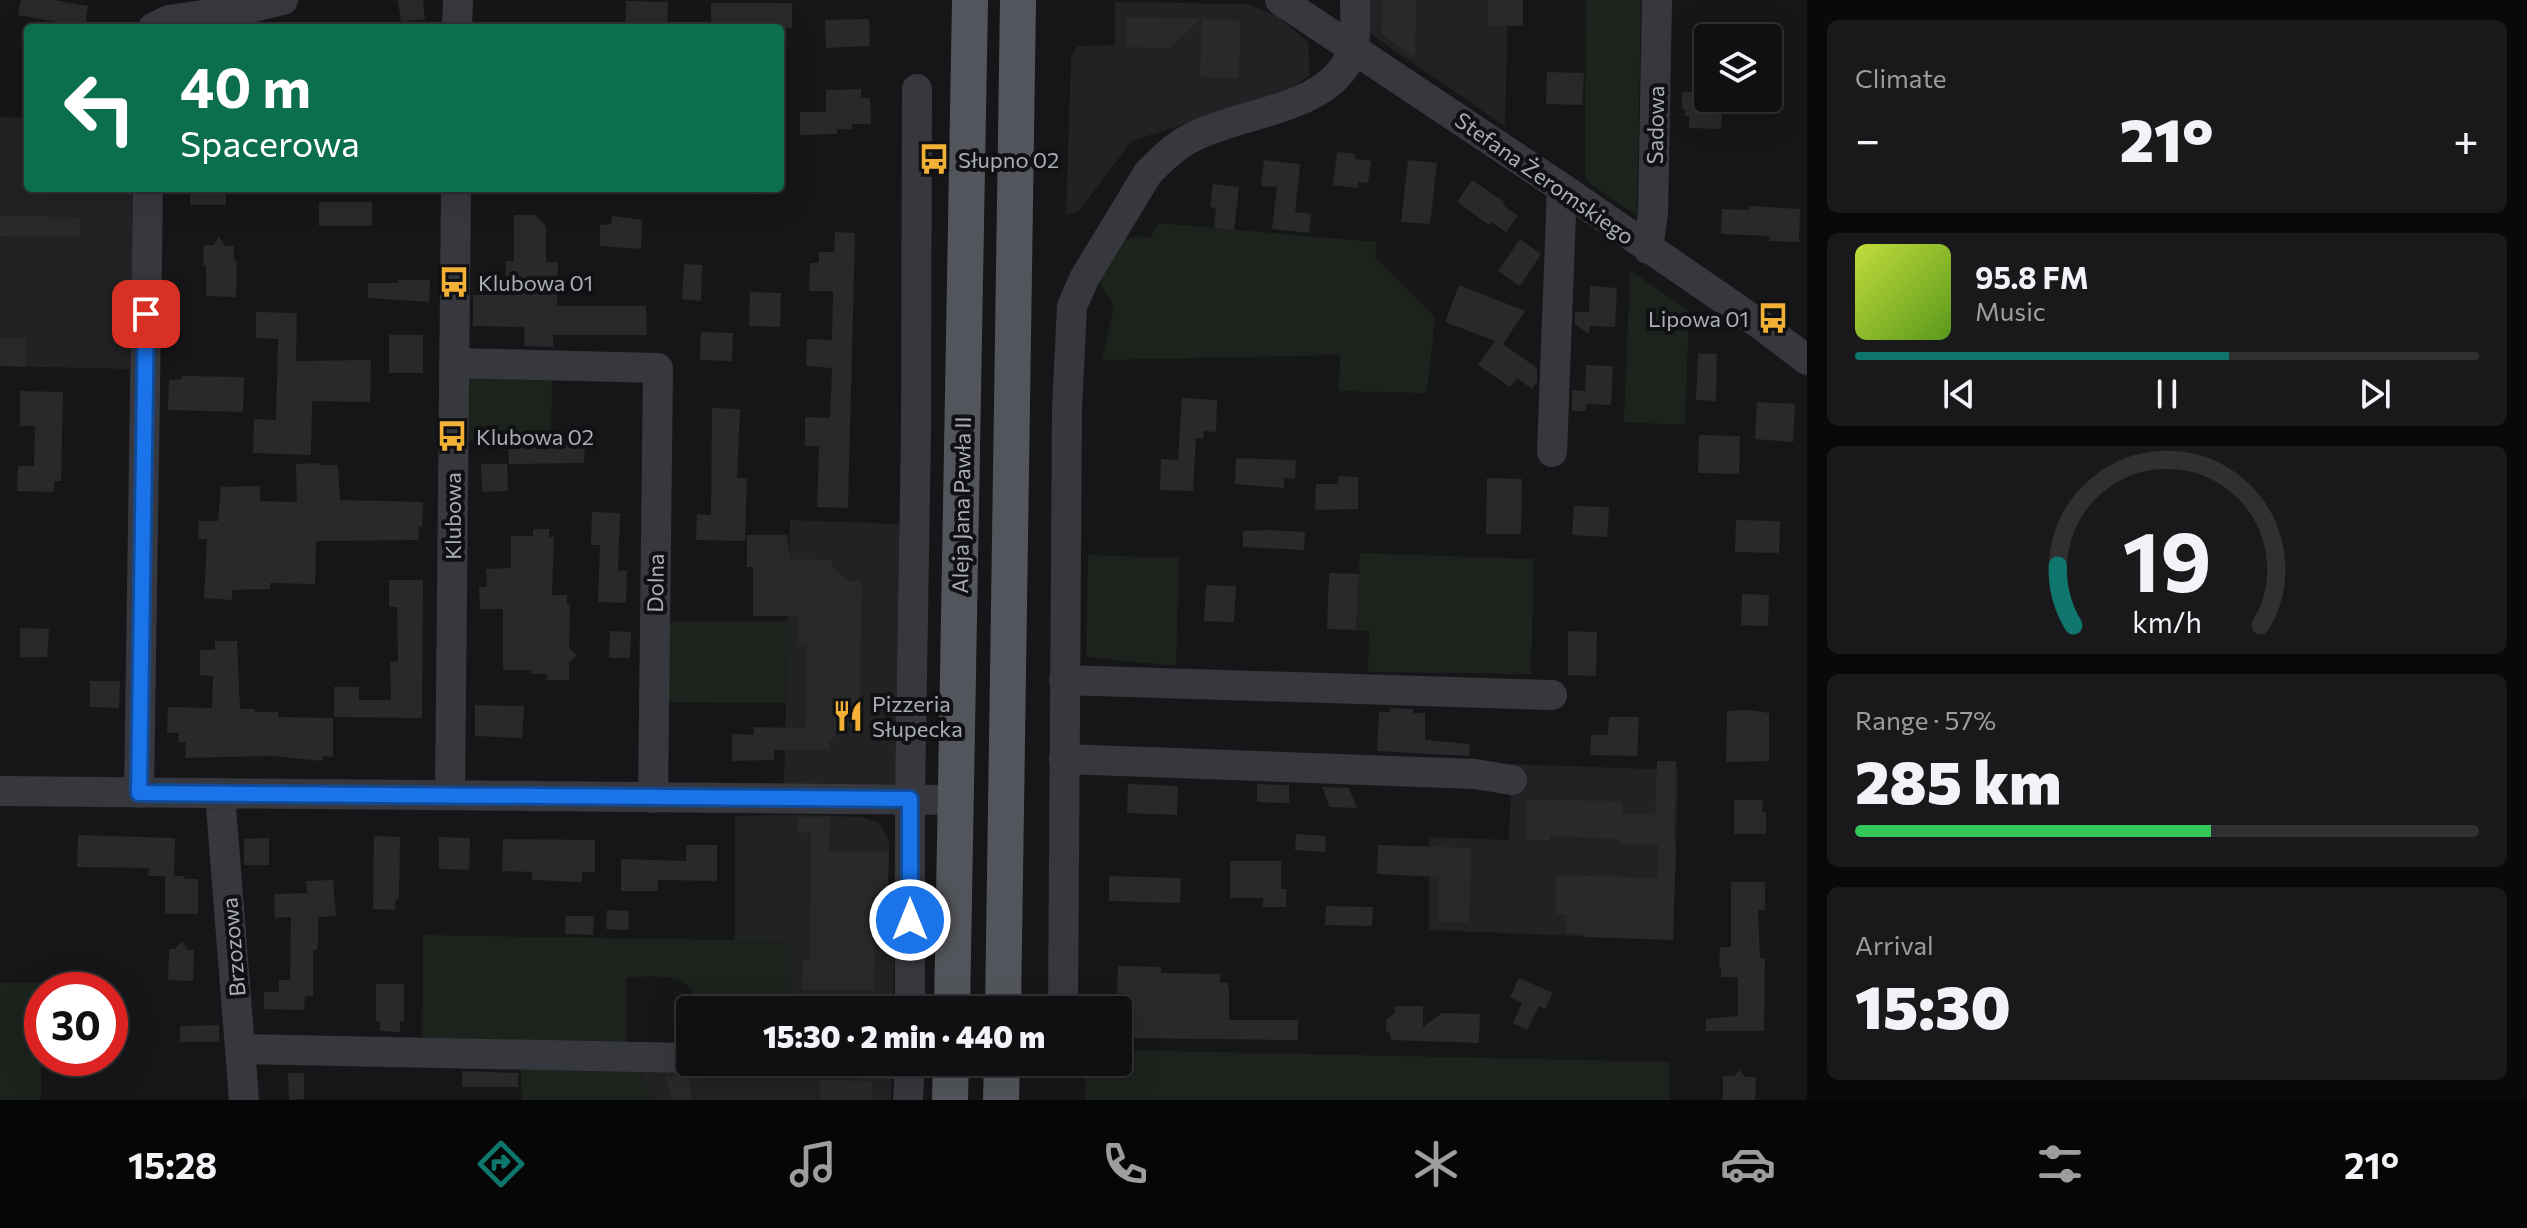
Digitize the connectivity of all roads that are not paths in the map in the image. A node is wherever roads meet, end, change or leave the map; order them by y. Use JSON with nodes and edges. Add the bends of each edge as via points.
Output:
{"nodes":[{"id":1,"x":283,"y":0,"type":"edge"},
{"id":2,"x":458,"y":0,"type":"edge"},
{"id":3,"x":970,"y":0,"type":"edge"},
{"id":4,"x":1018,"y":0,"type":"edge"},
{"id":5,"x":1280,"y":0,"type":"edge"},
{"id":6,"x":1355,"y":0,"type":"edge"},
{"id":7,"x":1657,"y":0,"type":"edge"},
{"id":8,"x":160,"y":24,"type":"edge"},
{"id":9,"x":457,"y":24,"type":"edge"},
{"id":10,"x":1354,"y":47,"type":"junction"},
{"id":11,"x":917,"y":89,"type":"dead end"},
{"id":12,"x":1562,"y":188,"type":"junction"},
{"id":13,"x":148,"y":192,"type":"edge"},
{"id":14,"x":456,"y":192,"type":"edge"},
{"id":15,"x":1648,"y":249,"type":"junction"},
{"id":16,"x":1807,"y":360,"type":"edge"},
{"id":17,"x":454,"y":363,"type":"junction"},
{"id":18,"x":1552,"y":452,"type":"dead end"},
{"id":19,"x":1064,"y":680,"type":"junction"},
{"id":20,"x":1552,"y":695,"type":"dead end"},
{"id":21,"x":1064,"y":759,"type":"junction"},
{"id":22,"x":1512,"y":780,"type":"dead end"},
{"id":23,"x":0,"y":791,"type":"edge"},
{"id":24,"x":139,"y":793,"type":"junction"},
{"id":25,"x":220,"y":794,"type":"junction"},
{"id":26,"x":450,"y":795,"type":"junction"},
{"id":27,"x":653,"y":798,"type":"junction"},
{"id":28,"x":910,"y":799,"type":"junction"},
{"id":29,"x":954,"y":800,"type":"junction"},
{"id":30,"x":910,"y":996,"type":"edge"},
{"id":31,"x":952,"y":996,"type":"edge"},
{"id":32,"x":1003,"y":996,"type":"edge"},
{"id":33,"x":1063,"y":996,"type":"edge"},
{"id":34,"x":241,"y":1049,"type":"junction"},
{"id":35,"x":676,"y":1058,"type":"edge"},
{"id":36,"x":909,"y":1076,"type":"edge"},
{"id":37,"x":951,"y":1076,"type":"edge"},
{"id":38,"x":1002,"y":1076,"type":"edge"},
{"id":39,"x":244,"y":1100,"type":"edge"},
{"id":40,"x":908,"y":1100,"type":"edge"},
{"id":41,"x":950,"y":1100,"type":"edge"},
{"id":42,"x":1001,"y":1100,"type":"edge"}],
"edges":[{"from":1,"to":8,"type":"street"},
{"from":2,"to":9,"type":"street"},
{"from":3,"to":29,"type":"main road","name":"Aleja Jana Pawła II"},
{"from":4,"to":32,"type":"main road"},
{"from":5,"to":10,"type":"street","name":"Stefana Żeromskiego"},
{"from":6,"to":10,"type":"street"},
{"from":7,"to":15,"type":"street","name":"Sadowa"},
{"from":10,"to":12,"type":"street","name":"Stefana Żeromskiego"},
{"from":10,"to":19,"type":"street","via":[[1344,69],[1319,91],[1206,130],[1159,162],[1085,277],[1072,306],[1067,363]]},
{"from":11,"to":28,"type":"street"},
{"from":12,"to":15,"type":"street","name":"Stefana Żeromskiego"},
{"from":12,"to":18,"type":"street"},
{"from":13,"to":24,"type":"street"},
{"from":14,"to":17,"type":"street","name":"Klubowa"},
{"from":15,"to":16,"type":"street","name":"Stefana Żeromskiego"},
{"from":17,"to":26,"type":"street","name":"Klubowa"},
{"from":17,"to":27,"type":"street","name":"Dolna","via":[[658,368]]},
{"from":19,"to":20,"type":"street"},
{"from":19,"to":21,"type":"street"},
{"from":21,"to":22,"type":"street","via":[[1475,774]]},
{"from":21,"to":33,"type":"street"},
{"from":23,"to":24,"type":"street"},
{"from":24,"to":25,"type":"street"},
{"from":25,"to":26,"type":"street"},
{"from":25,"to":34,"type":"street","name":"Brzozowa"},
{"from":26,"to":27,"type":"street"},
{"from":27,"to":28,"type":"street"},
{"from":28,"to":29,"type":"street"},
{"from":28,"to":30,"type":"street"},
{"from":29,"to":31,"type":"main road","name":"Aleja Jana Pawła II"},
{"from":34,"to":35,"type":"street"},
{"from":34,"to":39,"type":"street","name":"Brzozowa"},
{"from":36,"to":40,"type":"street"},
{"from":37,"to":41,"type":"main road"},
{"from":38,"to":42,"type":"main road"}]}
